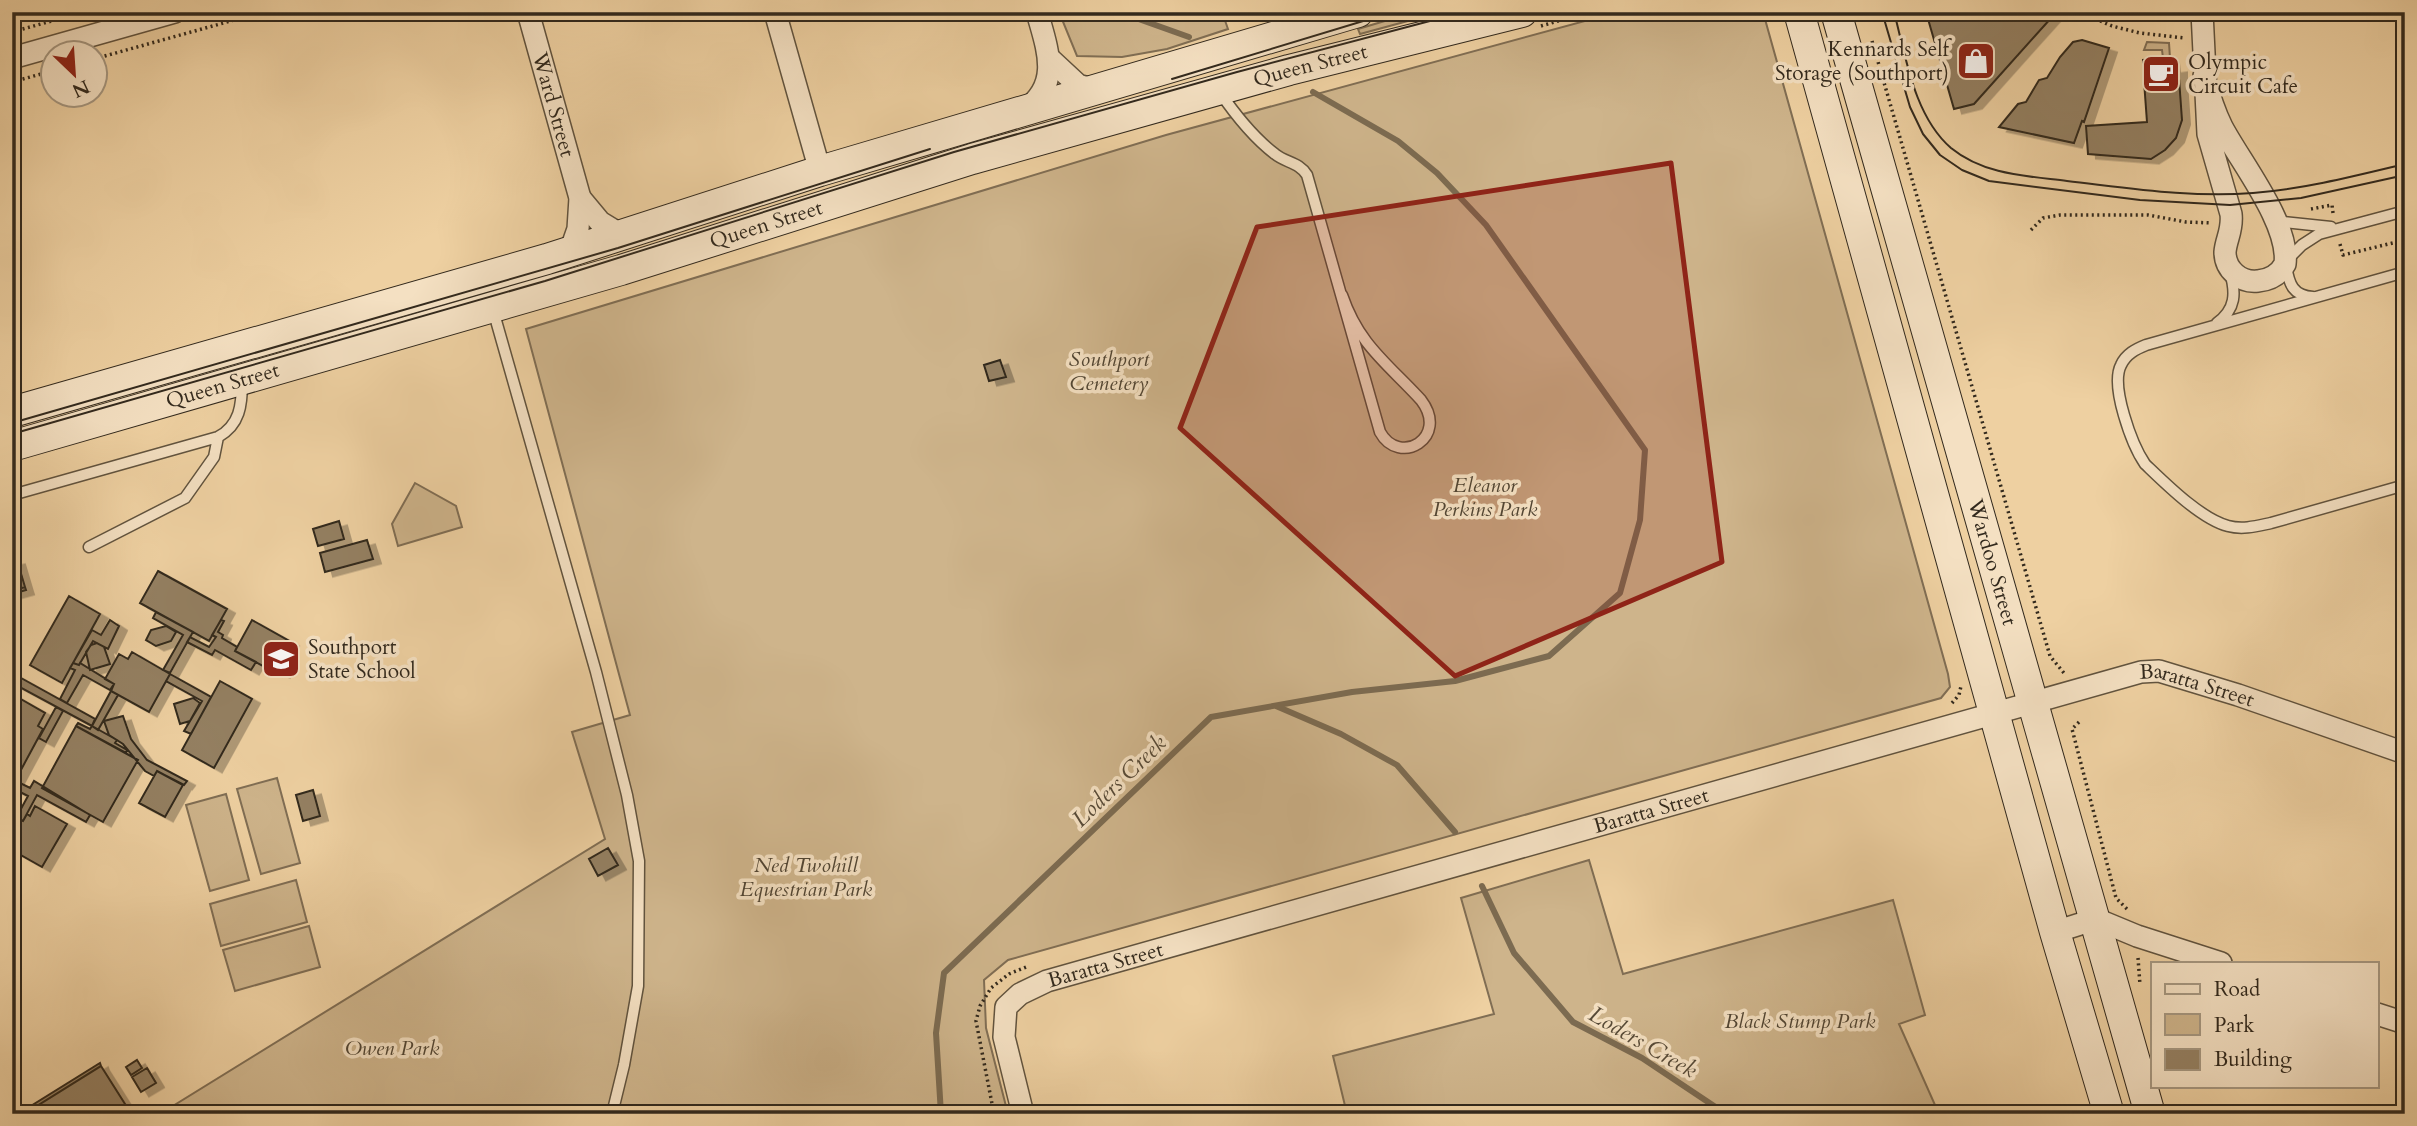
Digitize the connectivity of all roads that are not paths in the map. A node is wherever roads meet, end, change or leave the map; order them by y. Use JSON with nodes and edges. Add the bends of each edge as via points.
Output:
{"nodes":[{"id":1,"x":175,"y":12,"type":"edge"},
{"id":2,"x":528,"y":12,"type":"edge"},
{"id":3,"x":775,"y":12,"type":"edge"},
{"id":4,"x":1037,"y":12,"type":"edge"},
{"id":5,"x":1358,"y":12,"type":"edge"},
{"id":6,"x":1522,"y":12,"type":"edge"},
{"id":7,"x":1836,"y":12,"type":"edge"},
{"id":8,"x":2202,"y":12,"type":"edge"},
{"id":9,"x":1787,"y":19,"type":"edge"},
{"id":10,"x":12,"y":58,"type":"edge"},
{"id":11,"x":1050,"y":60,"type":"junction"},
{"id":12,"x":2204,"y":76,"type":"junction"},
{"id":13,"x":1218,"y":89,"type":"junction"},
{"id":14,"x":1096,"y":90,"type":"junction"},
{"id":15,"x":1025,"y":110,"type":"junction"},
{"id":16,"x":820,"y":171,"type":"junction"},
{"id":17,"x":580,"y":198,"type":"junction"},
{"id":18,"x":2405,"y":211,"type":"edge"},
{"id":19,"x":2274,"y":221,"type":"junction"},
{"id":20,"x":2337,"y":228,"type":"junction"},
{"id":21,"x":623,"y":236,"type":"junction"},
{"id":22,"x":570,"y":252,"type":"junction"},
{"id":23,"x":2286,"y":262,"type":"junction"},
{"id":24,"x":2227,"y":263,"type":"junction"},
{"id":25,"x":2405,"y":272,"type":"edge"},
{"id":26,"x":1342,"y":296,"type":"junction"},
{"id":27,"x":2314,"y":297,"type":"junction"},
{"id":28,"x":493,"y":308,"type":"junction"},
{"id":29,"x":2205,"y":328,"type":"junction"},
{"id":30,"x":239,"y":364,"type":"junction"},
{"id":31,"x":12,"y":412,"type":"edge"},
{"id":32,"x":218,"y":437,"type":"junction"},
{"id":33,"x":12,"y":446,"type":"edge"},
{"id":34,"x":2405,"y":485,"type":"edge"},
{"id":35,"x":12,"y":495,"type":"edge"},
{"id":36,"x":89,"y":547,"type":"dead end"},
{"id":37,"x":2034,"y":703,"type":"junction"},
{"id":38,"x":1996,"y":714,"type":"junction"},
{"id":39,"x":2405,"y":753,"type":"edge"},
{"id":40,"x":2096,"y":919,"type":"junction"},
{"id":41,"x":2055,"y":932,"type":"junction"},
{"id":42,"x":2218,"y":962,"type":"edge"},
{"id":43,"x":2378,"y":1014,"type":"edge"},
{"id":44,"x":2405,"y":1023,"type":"edge"},
{"id":45,"x":612,"y":1114,"type":"edge"},
{"id":46,"x":1024,"y":1114,"type":"edge"},
{"id":47,"x":2109,"y":1114,"type":"edge"},
{"id":48,"x":2150,"y":1114,"type":"edge"}],
"edges":[{"from":1,"to":10,"type":"street"},
{"from":2,"to":17,"type":"street","name":"Ward Street"},
{"from":3,"to":16,"type":"street"},
{"from":4,"to":11,"type":"street"},
{"from":5,"to":14,"type":"street","name":"Queen Street"},
{"from":6,"to":13,"type":"street","name":"Queen Street"},
{"from":7,"to":37,"type":"street","name":"Wardoo Street"},
{"from":8,"to":12,"type":"street"},
{"from":9,"to":38,"type":"street","name":"Wardoo Street"},
{"from":11,"to":14,"type":"street","via":[[1078,85]]},
{"from":11,"to":15,"type":"street","via":[[1041,94]]},
{"from":12,"to":19,"type":"street","via":[[2216,115]]},
{"from":12,"to":24,"type":"street","via":[[2208,134],[2231,210]]},
{"from":13,"to":26,"type":"lane","via":[[1275,154],[1306,172]]},
{"from":13,"to":28,"type":"street","name":"Queen Street","via":[[972,159]]},
{"from":14,"to":15,"type":"street","name":"Queen Street"},
{"from":15,"to":16,"type":"street","name":"Queen Street"},
{"from":16,"to":21,"type":"street","name":"Queen Street"},
{"from":17,"to":21,"type":"street","name":"Ward Street","via":[[600,222]]},
{"from":17,"to":22,"type":"street","name":"Ward Street","via":[[578,229]]},
{"from":18,"to":20,"type":"lane"},
{"from":19,"to":20,"type":"lane"},
{"from":19,"to":23,"type":"street"},
{"from":20,"to":23,"type":"lane","via":[[2306,241]]},
{"from":21,"to":22,"type":"street","name":"Queen Street"},
{"from":22,"to":30,"type":"street","name":"Queen Street"},
{"from":23,"to":24,"type":"street","via":[[2273,277],[2253,282],[2237,276]]},
{"from":23,"to":27,"type":"lane","via":[[2294,290]]},
{"from":24,"to":29,"type":"lane","via":[[2234,291],[2232,304],[2225,317]]},
{"from":25,"to":27,"type":"lane"},
{"from":26,"to":26,"type":"lane","via":[[1361,336],[1428,411],[1430,430],[1416,445],[1397,447],[1382,435]]},
{"from":27,"to":29,"type":"lane"},
{"from":28,"to":30,"type":"street","name":"Queen Street"},
{"from":28,"to":45,"type":"lane","via":[[596,672],[639,861],[638,986]]},
{"from":29,"to":34,"type":"lane","via":[[2136,349],[2125,357],[2117,377],[2124,413],[2141,457],[2197,509],[2228,526],[2253,527]]},
{"from":30,"to":31,"type":"street","name":"Queen Street"},
{"from":30,"to":32,"type":"lane","via":[[242,401],[237,419]]},
{"from":30,"to":33,"type":"street","name":"Queen Street"},
{"from":32,"to":35,"type":"lane"},
{"from":32,"to":36,"type":"lane","via":[[214,457],[185,498]]},
{"from":37,"to":38,"type":"street","name":"Baratta Street"},
{"from":37,"to":39,"type":"street","name":"Baratta Street","via":[[2159,671]]},
{"from":37,"to":40,"type":"street","name":"Wardoo Street"},
{"from":38,"to":41,"type":"street","name":"Wardoo Street"},
{"from":38,"to":46,"type":"street","name":"Baratta Street","via":[[1047,981],[1006,1007],[1004,1037]]},
{"from":40,"to":41,"type":"street"},
{"from":40,"to":42,"type":"street"},
{"from":40,"to":48,"type":"street","name":"Wardoo Street"},
{"from":41,"to":47,"type":"street","name":"Wardoo Street"},
{"from":43,"to":44,"type":"street"}]}
